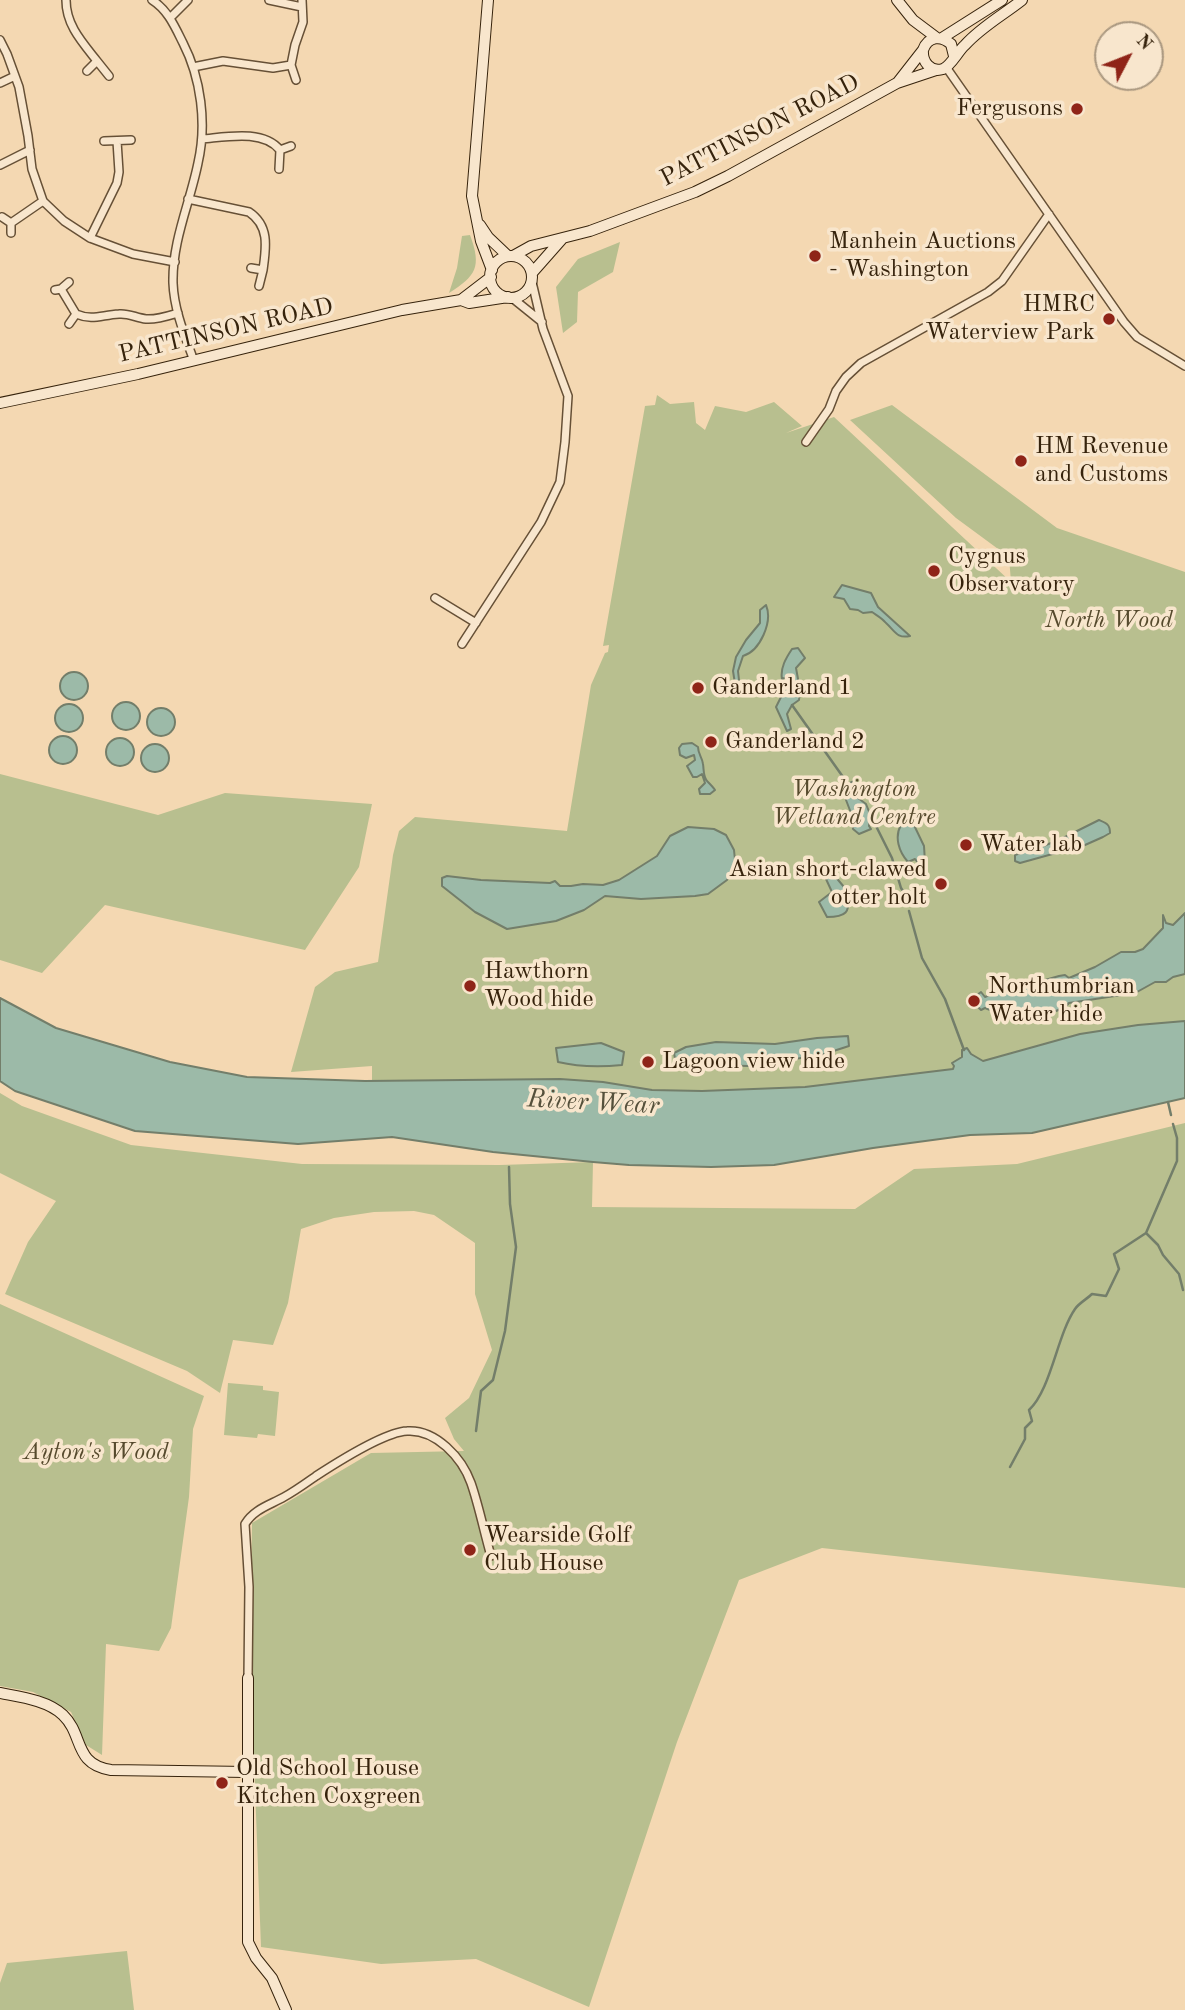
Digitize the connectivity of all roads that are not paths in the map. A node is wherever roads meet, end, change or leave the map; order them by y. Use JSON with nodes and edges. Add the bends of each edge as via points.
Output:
{"nodes":[{"id":1,"x":66,"y":0,"type":"edge"},
{"id":2,"x":152,"y":0,"type":"edge"},
{"id":3,"x":188,"y":0,"type":"edge"},
{"id":4,"x":269,"y":0,"type":"edge"},
{"id":5,"x":488,"y":0,"type":"edge"},
{"id":6,"x":897,"y":0,"type":"edge"},
{"id":7,"x":1002,"y":0,"type":"edge"},
{"id":8,"x":1021,"y":0,"type":"edge"},
{"id":9,"x":302,"y":4,"type":"edge"},
{"id":10,"x":170,"y":18,"type":"junction"},
{"id":11,"x":913,"y":20,"type":"junction"},
{"id":12,"x":940,"y":38,"type":"junction"},
{"id":13,"x":0,"y":40,"type":"edge"},
{"id":14,"x":924,"y":47,"type":"junction"},
{"id":15,"x":954,"y":56,"type":"junction"},
{"id":16,"x":97,"y":61,"type":"junction"},
{"id":17,"x":291,"y":65,"type":"junction"},
{"id":18,"x":193,"y":67,"type":"junction"},
{"id":19,"x":941,"y":68,"type":"junction"},
{"id":20,"x":87,"y":71,"type":"dead end"},
{"id":21,"x":15,"y":76,"type":"junction"},
{"id":22,"x":109,"y":76,"type":"dead end"},
{"id":23,"x":296,"y":80,"type":"dead end"},
{"id":24,"x":0,"y":83,"type":"edge"},
{"id":25,"x":897,"y":83,"type":"junction"},
{"id":26,"x":202,"y":139,"type":"junction"},
{"id":27,"x":131,"y":140,"type":"dead end"},
{"id":28,"x":104,"y":141,"type":"dead end"},
{"id":29,"x":117,"y":141,"type":"junction"},
{"id":30,"x":291,"y":146,"type":"dead end"},
{"id":31,"x":30,"y":150,"type":"junction"},
{"id":32,"x":280,"y":150,"type":"junction"},
{"id":33,"x":0,"y":164,"type":"edge"},
{"id":34,"x":279,"y":169,"type":"dead end"},
{"id":35,"x":188,"y":199,"type":"junction"},
{"id":36,"x":43,"y":201,"type":"junction"},
{"id":37,"x":1049,"y":214,"type":"junction"},
{"id":38,"x":2,"y":217,"type":"dead end"},
{"id":39,"x":477,"y":221,"type":"junction"},
{"id":40,"x":11,"y":223,"type":"junction"},
{"id":41,"x":11,"y":233,"type":"dead end"},
{"id":42,"x":90,"y":239,"type":"junction"},
{"id":43,"x":562,"y":239,"type":"junction"},
{"id":44,"x":510,"y":256,"type":"junction"},
{"id":45,"x":175,"y":262,"type":"junction"},
{"id":46,"x":251,"y":268,"type":"dead end"},
{"id":47,"x":263,"y":270,"type":"junction"},
{"id":48,"x":491,"y":273,"type":"junction"},
{"id":49,"x":532,"y":277,"type":"junction"},
{"id":50,"x":69,"y":282,"type":"dead end"},
{"id":51,"x":259,"y":286,"type":"dead end"},
{"id":52,"x":509,"y":297,"type":"junction"},
{"id":53,"x":461,"y":300,"type":"junction"},
{"id":54,"x":178,"y":313,"type":"junction"},
{"id":55,"x":76,"y":314,"type":"junction"},
{"id":56,"x":542,"y":323,"type":"junction"},
{"id":57,"x":69,"y":324,"type":"dead end"},
{"id":58,"x":194,"y":361,"type":"junction"},
{"id":59,"x":1185,"y":366,"type":"edge"},
{"id":60,"x":0,"y":403,"type":"edge"},
{"id":61,"x":806,"y":442,"type":"dead end"},
{"id":62,"x":435,"y":598,"type":"dead end"},
{"id":63,"x":476,"y":623,"type":"junction"},
{"id":64,"x":462,"y":644,"type":"dead end"},
{"id":65,"x":491,"y":1556,"type":"dead end"},
{"id":66,"x":248,"y":1678,"type":"joint"},
{"id":67,"x":0,"y":1693,"type":"edge"},
{"id":68,"x":247,"y":1772,"type":"junction"},
{"id":69,"x":286,"y":2010,"type":"edge"}],
"edges":[{"from":1,"to":16,"type":"street","via":[[74,32]]},
{"from":2,"to":10,"type":"street"},
{"from":3,"to":10,"type":"street"},
{"from":4,"to":9,"type":"street"},
{"from":5,"to":39,"type":"street","via":[[472,195]]},
{"from":6,"to":11,"type":"street"},
{"from":7,"to":12,"type":"street"},
{"from":8,"to":15,"type":"street"},
{"from":9,"to":17,"type":"street","via":[[303,22]]},
{"from":10,"to":18,"type":"street"},
{"from":11,"to":12,"type":"street"},
{"from":11,"to":14,"type":"street"},
{"from":12,"to":14,"type":"street"},
{"from":12,"to":15,"type":"street","via":[[951,44]]},
{"from":13,"to":21,"type":"street"},
{"from":14,"to":19,"type":"street","via":[[925,63]]},
{"from":14,"to":25,"type":"street","name":"PATTINSON ROAD"},
{"from":15,"to":19,"type":"street"},
{"from":16,"to":20,"type":"street"},
{"from":16,"to":22,"type":"street"},
{"from":17,"to":18,"type":"street","via":[[273,68],[223,61]]},
{"from":17,"to":23,"type":"street"},
{"from":18,"to":26,"type":"street"},
{"from":19,"to":25,"type":"street","name":"PATTINSON ROAD"},
{"from":19,"to":37,"type":"street"},
{"from":21,"to":24,"type":"street"},
{"from":21,"to":31,"type":"street"},
{"from":25,"to":43,"type":"street","name":"PATTINSON ROAD","via":[[695,192]]},
{"from":26,"to":32,"type":"street","via":[[265,139]]},
{"from":26,"to":35,"type":"street"},
{"from":27,"to":29,"type":"street"},
{"from":28,"to":29,"type":"street"},
{"from":29,"to":42,"type":"street","via":[[117,184]]},
{"from":30,"to":32,"type":"street"},
{"from":31,"to":33,"type":"street"},
{"from":31,"to":36,"type":"street"},
{"from":32,"to":34,"type":"street"},
{"from":35,"to":45,"type":"street"},
{"from":35,"to":47,"type":"street","via":[[257,217],[266,236]]},
{"from":36,"to":40,"type":"street"},
{"from":36,"to":42,"type":"street"},
{"from":37,"to":59,"type":"street","via":[[1124,322],[1138,337]]},
{"from":37,"to":61,"type":"street","via":[[1002,281],[862,363],[846,377]]},
{"from":38,"to":40,"type":"street"},
{"from":39,"to":44,"type":"street"},
{"from":39,"to":48,"type":"street"},
{"from":40,"to":41,"type":"street"},
{"from":42,"to":45,"type":"street"},
{"from":43,"to":44,"type":"street","name":"PATTINSON ROAD"},
{"from":43,"to":49,"type":"street"},
{"from":44,"to":48,"type":"street","via":[[498,261]]},
{"from":44,"to":49,"type":"street","via":[[525,261]]},
{"from":45,"to":54,"type":"street"},
{"from":46,"to":47,"type":"street"},
{"from":47,"to":51,"type":"street"},
{"from":48,"to":52,"type":"street","via":[[496,290]]},
{"from":48,"to":53,"type":"street","name":"PATTINSON ROAD"},
{"from":49,"to":52,"type":"street","via":[[524,293]]},
{"from":49,"to":56,"type":"street"},
{"from":50,"to":55,"type":"street","via":[[58,290]]},
{"from":52,"to":53,"type":"street","name":"PATTINSON ROAD"},
{"from":52,"to":56,"type":"street"},
{"from":53,"to":58,"type":"street","name":"PATTINSON ROAD"},
{"from":54,"to":55,"type":"street","via":[[152,319]]},
{"from":54,"to":58,"type":"street"},
{"from":55,"to":57,"type":"street"},
{"from":56,"to":63,"type":"street","via":[[568,396],[560,482],[541,522]]},
{"from":58,"to":60,"type":"street","name":"PATTINSON ROAD"},
{"from":62,"to":63,"type":"street"},
{"from":63,"to":64,"type":"street"},
{"from":65,"to":66,"type":"street","via":[[470,1481],[454,1455],[426,1435],[408,1431],[385,1437],[246,1520]]},
{"from":66,"to":68,"type":"street"},
{"from":67,"to":68,"type":"street","via":[[54,1708],[70,1724],[84,1756],[98,1768]]},
{"from":68,"to":69,"type":"street","via":[[248,1942]]}]}
